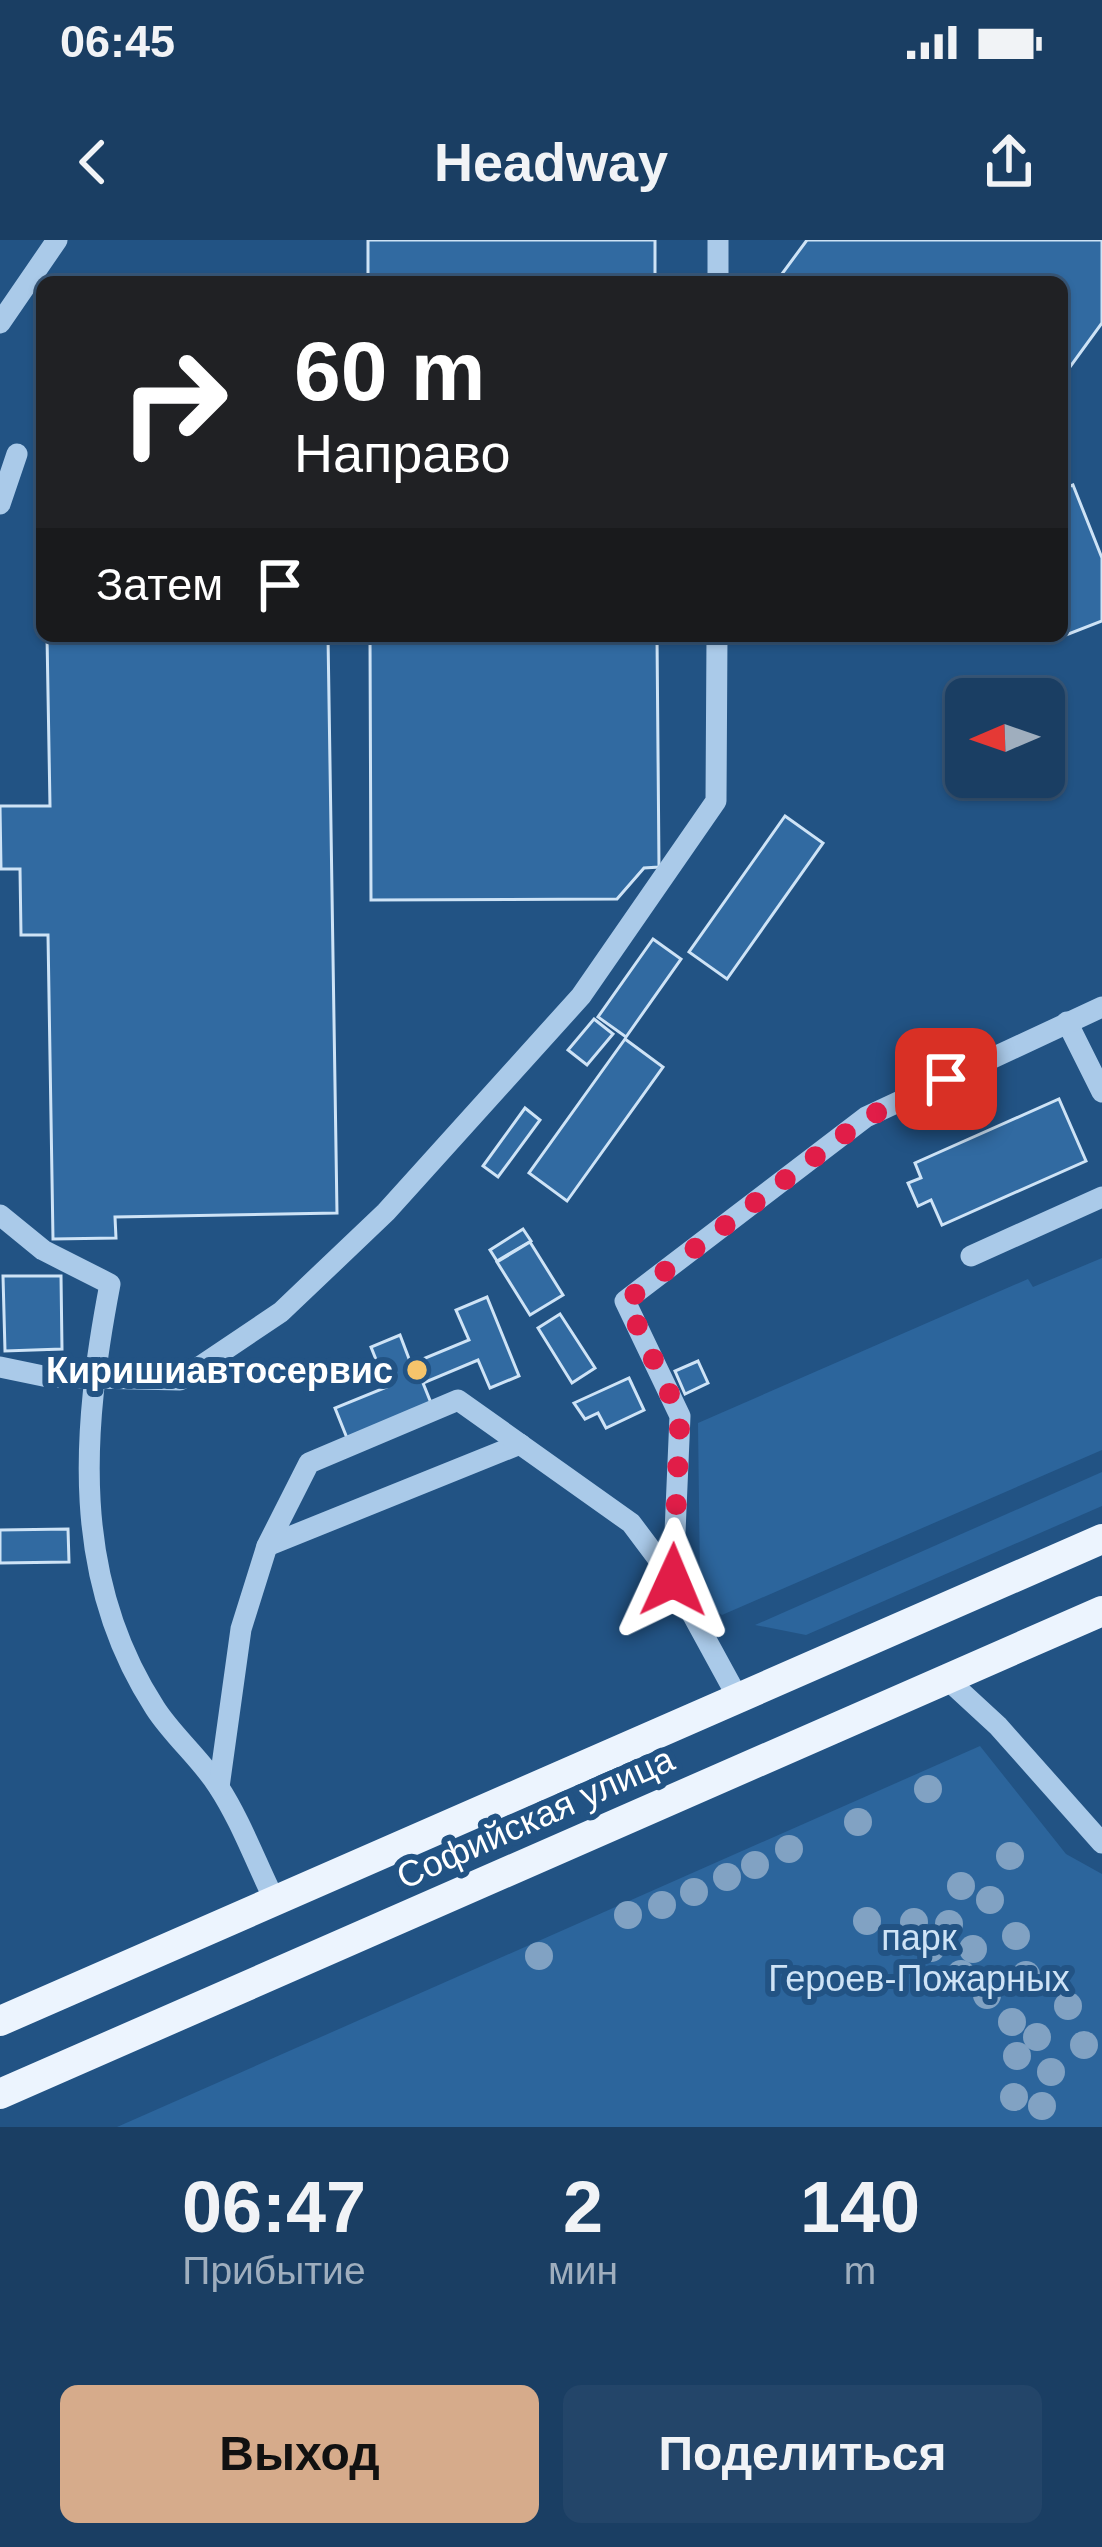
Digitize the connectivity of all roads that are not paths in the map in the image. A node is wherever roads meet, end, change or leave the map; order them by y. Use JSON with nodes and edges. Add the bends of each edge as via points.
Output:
{"nodes":[{"id":1,"x":57,"y":240,"type":"edge"},
{"id":2,"x":718,"y":240,"type":"edge"},
{"id":3,"x":718,"y":276,"type":"edge"},
{"id":4,"x":0,"y":322,"type":"edge"},
{"id":5,"x":16,"y":454,"type":"dead end"},
{"id":6,"x":0,"y":504,"type":"edge"},
{"id":7,"x":717,"y":642,"type":"edge"},
{"id":8,"x":1102,"y":1007,"type":"edge"},
{"id":9,"x":1067,"y":1022,"type":"junction"},
{"id":10,"x":1102,"y":1092,"type":"edge"},
{"id":11,"x":1102,"y":1197,"type":"edge"},
{"id":12,"x":0,"y":1215,"type":"edge"},
{"id":13,"x":971,"y":1256,"type":"dead end"},
{"id":14,"x":0,"y":1367,"type":"edge"},
{"id":15,"x":92,"y":1380,"type":"junction"},
{"id":16,"x":520,"y":1444,"type":"junction"},
{"id":17,"x":1102,"y":1540,"type":"edge"},
{"id":18,"x":267,"y":1546,"type":"junction"},
{"id":19,"x":673,"y":1580,"type":"junction"},
{"id":20,"x":1102,"y":1611,"type":"edge"},
{"id":21,"x":947,"y":1679,"type":"junction"},
{"id":22,"x":738,"y":1698,"type":"junction"},
{"id":23,"x":219,"y":1786,"type":"junction"},
{"id":24,"x":1102,"y":1843,"type":"edge"},
{"id":25,"x":275,"y":1901,"type":"junction"},
{"id":26,"x":0,"y":2021,"type":"edge"},
{"id":27,"x":0,"y":2094,"type":"edge"}],
"edges":[{"from":1,"to":4,"type":"lane"},
{"from":2,"to":3,"type":"lane"},
{"from":5,"to":6,"type":"lane"},
{"from":7,"to":15,"type":"lane","via":[[716,800],[581,996],[386,1212],[281,1312],[180,1380]]},
{"from":8,"to":9,"type":"lane"},
{"from":9,"to":10,"type":"lane"},
{"from":9,"to":19,"type":"lane","via":[[866,1118],[626,1301],[680,1416]]},
{"from":11,"to":13,"type":"lane"},
{"from":12,"to":15,"type":"lane","via":[[43,1250],[110,1284]]},
{"from":14,"to":15,"type":"lane"},
{"from":15,"to":23,"type":"lane","via":[[86,1484],[110,1623],[155,1708]]},
{"from":16,"to":18,"type":"lane"},
{"from":16,"to":18,"type":"lane","via":[[458,1400],[309,1463]]},
{"from":16,"to":19,"type":"lane","via":[[631,1523]]},
{"from":17,"to":22,"type":"main road","name":"Софийская улица"},
{"from":18,"to":23,"type":"lane","via":[[241,1629]]},
{"from":19,"to":22,"type":"lane"},
{"from":20,"to":21,"type":"main road","name":"Софийская улица"},
{"from":21,"to":24,"type":"lane"},
{"from":21,"to":27,"type":"main road","name":"Софийская улица"},
{"from":22,"to":25,"type":"main road","name":"Софийская улица"},
{"from":23,"to":25,"type":"lane"},
{"from":25,"to":26,"type":"main road","name":"Софийская улица"}]}
